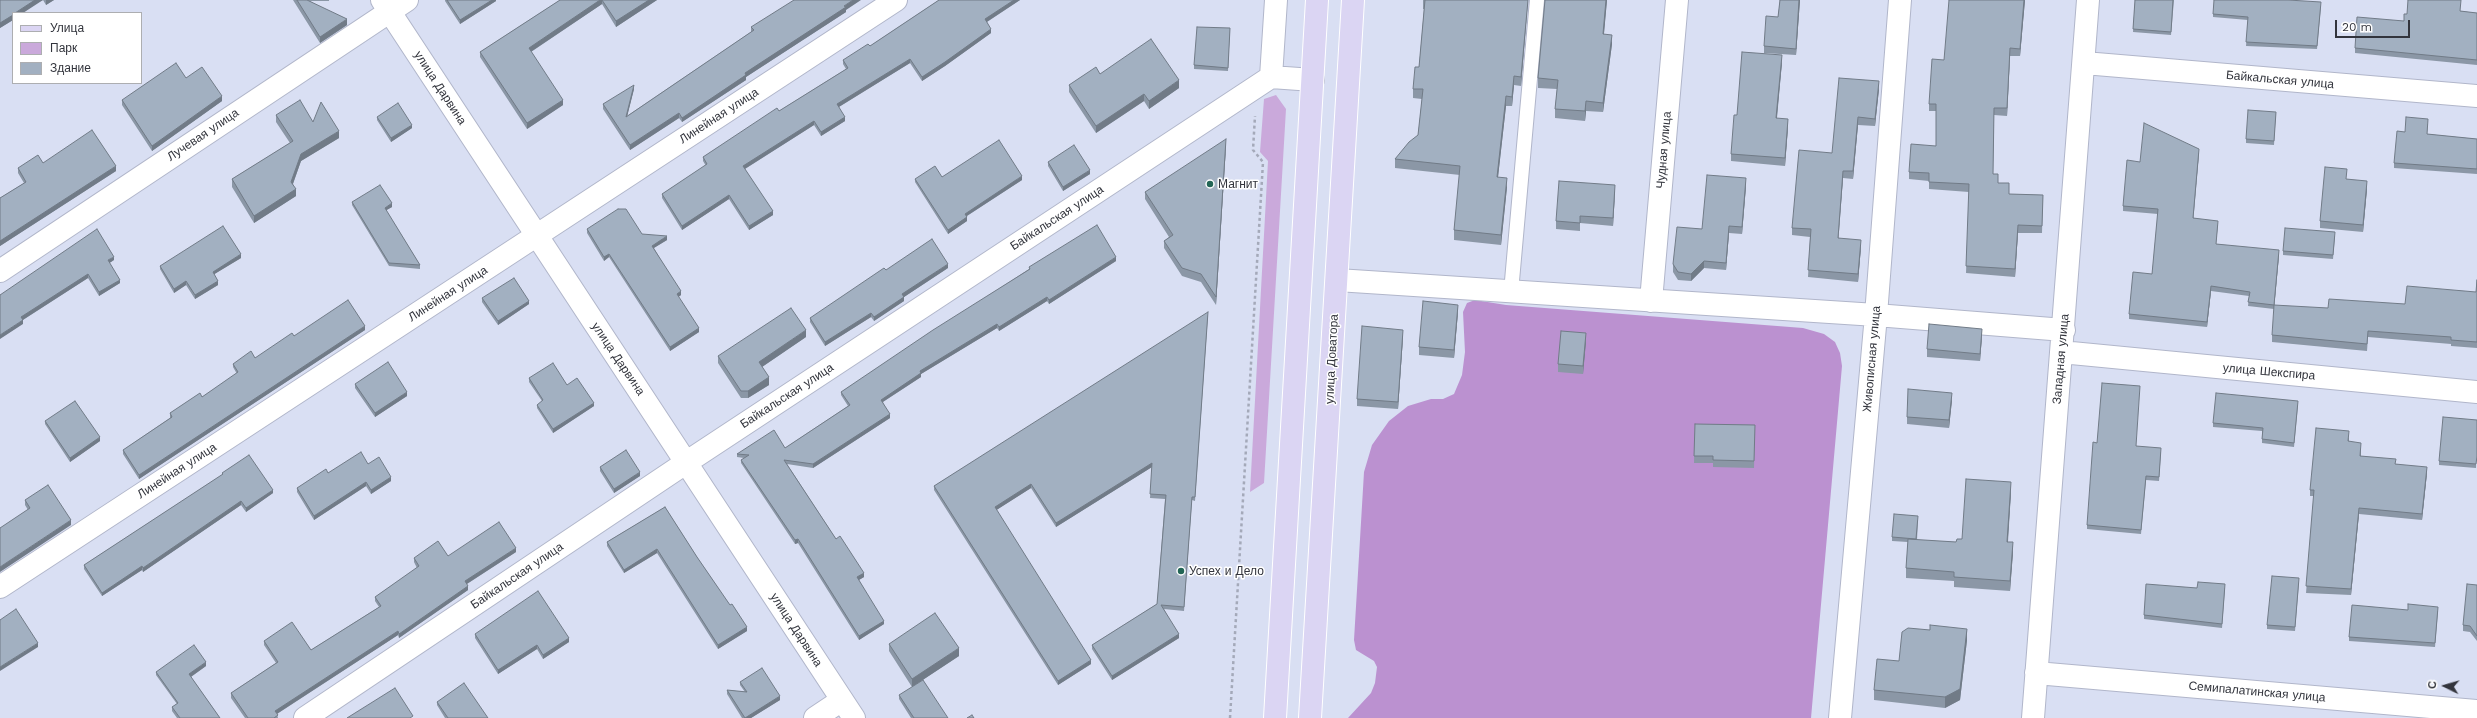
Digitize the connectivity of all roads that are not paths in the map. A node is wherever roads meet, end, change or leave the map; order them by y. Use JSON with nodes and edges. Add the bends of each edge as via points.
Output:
{"nodes":[{"id":1,"x":896,"y":0,"type":"edge"},
{"id":2,"x":1276,"y":0,"type":"edge"},
{"id":3,"x":1317,"y":0,"type":"edge"},
{"id":4,"x":1353,"y":0,"type":"edge"},
{"id":5,"x":1537,"y":0,"type":"edge"},
{"id":6,"x":1677,"y":0,"type":"edge"},
{"id":7,"x":1900,"y":0,"type":"edge"},
{"id":8,"x":2088,"y":0,"type":"edge"},
{"id":9,"x":393,"y":4,"type":"edge"},
{"id":10,"x":2084,"y":63,"type":"junction"},
{"id":11,"x":1313,"y":80,"type":"junction"},
{"id":12,"x":1264,"y":82,"type":"junction"},
{"id":13,"x":2477,"y":96,"type":"edge"},
{"id":14,"x":536,"y":236,"type":"junction"},
{"id":15,"x":0,"y":270,"type":"edge"},
{"id":16,"x":1337,"y":280,"type":"junction"},
{"id":17,"x":1511,"y":292,"type":"junction"},
{"id":18,"x":1651,"y":301,"type":"junction"},
{"id":19,"x":1876,"y":315,"type":"junction"},
{"id":20,"x":2064,"y":330,"type":"junction"},
{"id":21,"x":2061,"y":352,"type":"junction"},
{"id":22,"x":2477,"y":392,"type":"edge"},
{"id":23,"x":687,"y":462,"type":"junction"},
{"id":24,"x":0,"y":587,"type":"edge"},
{"id":25,"x":2036,"y":672,"type":"junction"},
{"id":26,"x":842,"y":700,"type":"junction"},
{"id":27,"x":2477,"y":711,"type":"edge"},
{"id":28,"x":305,"y":718,"type":"edge"},
{"id":29,"x":815,"y":718,"type":"edge"},
{"id":30,"x":854,"y":718,"type":"edge"},
{"id":31,"x":1276,"y":718,"type":"edge"},
{"id":32,"x":1310,"y":718,"type":"edge"},
{"id":33,"x":1840,"y":718,"type":"edge"},
{"id":34,"x":2033,"y":718,"type":"edge"}],
"edges":[{"from":1,"to":14,"type":"street","name":"Линейная улица"},
{"from":2,"to":12,"type":"street"},
{"from":3,"to":11,"type":"main road"},
{"from":4,"to":16,"type":"main road","name":"улица Доватора"},
{"from":5,"to":17,"type":"lane"},
{"from":6,"to":18,"type":"street","name":"Чудная улица"},
{"from":7,"to":19,"type":"street","name":"Живописная улица"},
{"from":8,"to":10,"type":"street","name":"Западная улица"},
{"from":9,"to":14,"type":"street","name":"улица Дарвина"},
{"from":9,"to":15,"type":"street","name":"Лучевая улица"},
{"from":10,"to":13,"type":"street","name":"Байкальская улица"},
{"from":10,"to":20,"type":"street","name":"Западная улица"},
{"from":11,"to":12,"type":"street"},
{"from":11,"to":31,"type":"main road"},
{"from":12,"to":23,"type":"street","name":"Байкальская улица"},
{"from":14,"to":23,"type":"street","name":"улица Дарвина"},
{"from":14,"to":24,"type":"street","name":"Линейная улица"},
{"from":16,"to":17,"type":"street"},
{"from":16,"to":32,"type":"main road","name":"улица Доватора"},
{"from":17,"to":18,"type":"street"},
{"from":18,"to":19,"type":"street"},
{"from":19,"to":20,"type":"street"},
{"from":19,"to":33,"type":"street","name":"Живописная улица"},
{"from":20,"to":21,"type":"street","name":"Западная улица"},
{"from":21,"to":22,"type":"street","name":"улица Шекспира"},
{"from":21,"to":25,"type":"street","name":"Западная улица"},
{"from":23,"to":26,"type":"street","name":"улица Дарвина"},
{"from":23,"to":28,"type":"street","name":"Байкальская улица"},
{"from":25,"to":27,"type":"street","name":"Семипалатинская улица"},
{"from":25,"to":34,"type":"street","name":"Западная улица"},
{"from":26,"to":29,"type":"street"},
{"from":26,"to":30,"type":"street","name":"улица Дарвина"}]}
